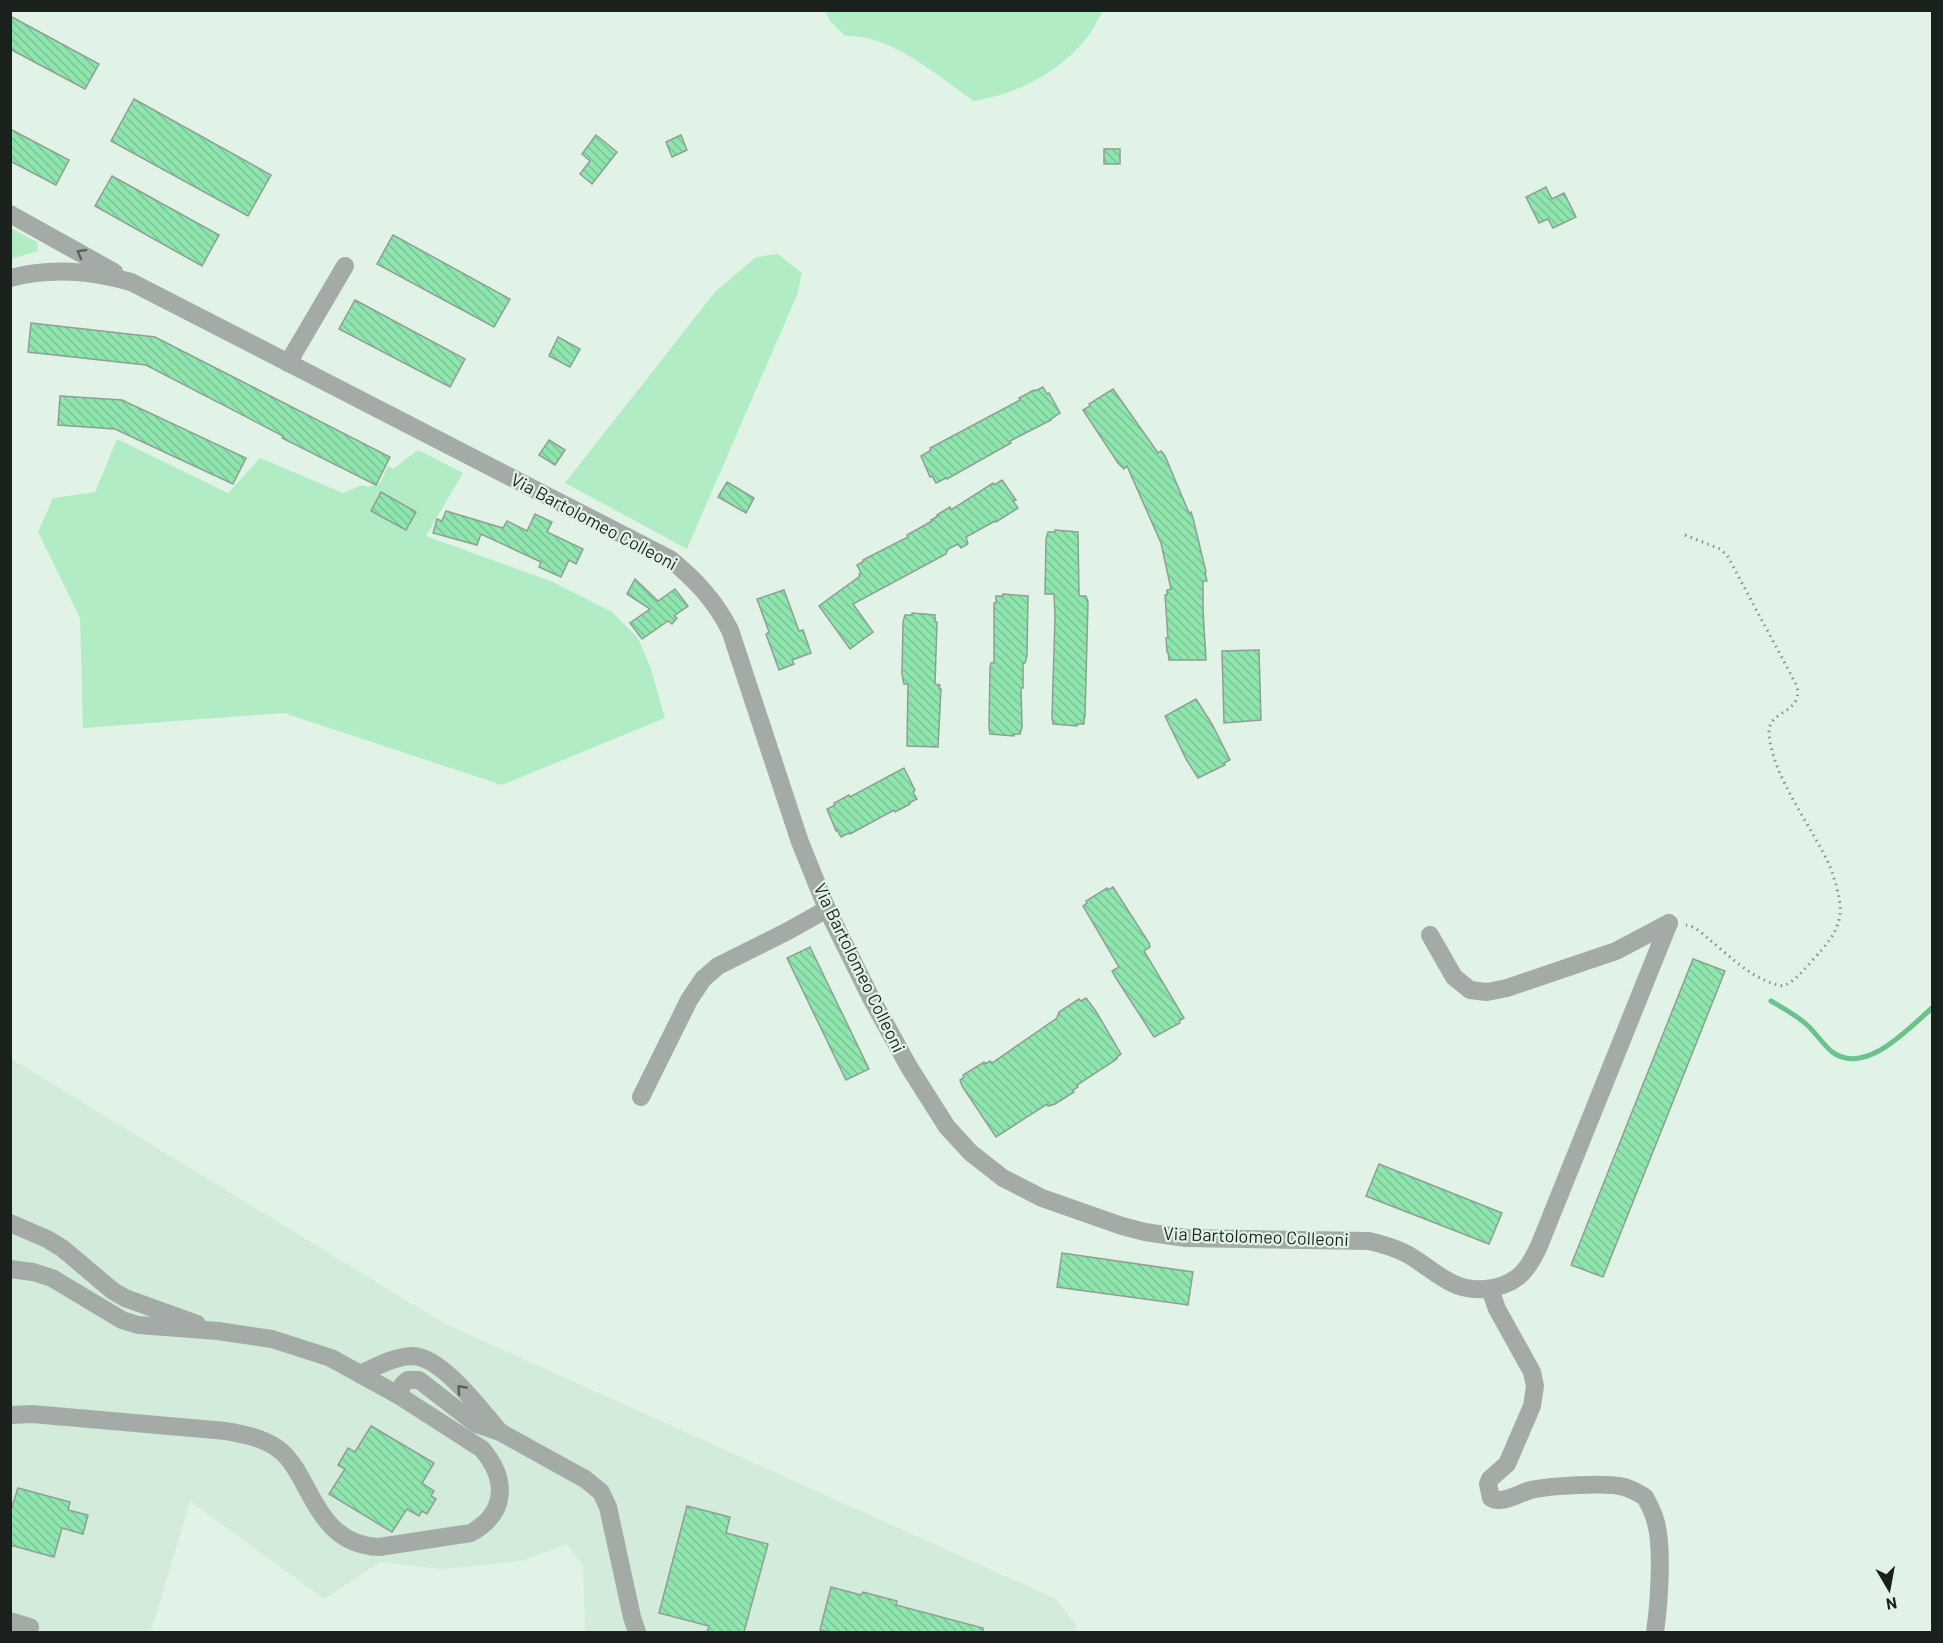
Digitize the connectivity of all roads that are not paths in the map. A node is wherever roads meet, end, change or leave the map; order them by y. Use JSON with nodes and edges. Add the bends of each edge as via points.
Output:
{"nodes":[{"id":1,"x":10,"y":214,"type":"edge"},
{"id":2,"x":345,"y":266,"type":"dead end"},
{"id":3,"x":10,"y":278,"type":"edge"},
{"id":4,"x":131,"y":282,"type":"junction"},
{"id":5,"x":288,"y":363,"type":"junction"},
{"id":6,"x":827,"y":909,"type":"junction"},
{"id":7,"x":1430,"y":934,"type":"dead end"},
{"id":8,"x":641,"y":1097,"type":"dead end"},
{"id":9,"x":10,"y":1223,"type":"edge"},
{"id":10,"x":10,"y":1269,"type":"edge"},
{"id":11,"x":1490,"y":1289,"type":"junction"},
{"id":12,"x":218,"y":1332,"type":"junction"},
{"id":13,"x":360,"y":1374,"type":"junction"},
{"id":14,"x":398,"y":1395,"type":"junction"},
{"id":15,"x":10,"y":1415,"type":"edge"},
{"id":16,"x":501,"y":1432,"type":"junction"},
{"id":17,"x":10,"y":1622,"type":"edge"},
{"id":18,"x":30,"y":1626,"type":"dead end"},
{"id":19,"x":638,"y":1632,"type":"edge"},
{"id":20,"x":1655,"y":1632,"type":"edge"}],
"edges":[{"from":4,"to":1,"type":"street","one_way":true},
{"from":2,"to":5,"type":"street"},
{"from":3,"to":4,"type":"street","name":"Via Bartolomeo Colleoni","via":[[69,270]]},
{"from":4,"to":5,"type":"street","name":"Via Bartolomeo Colleoni"},
{"from":5,"to":6,"type":"street","name":"Via Bartolomeo Colleoni","via":[[669,559],[704,589],[737,646],[800,842]]},
{"from":6,"to":8,"type":"street","via":[[718,966],[703,979]]},
{"from":6,"to":11,"type":"street","name":"Via Bartolomeo Colleoni","via":[[871,998],[937,1113],[971,1153],[1003,1178],[1042,1198],[1145,1232],[1186,1238],[1369,1241],[1405,1253],[1464,1288]]},
{"from":7,"to":11,"type":"street","name":"Via Bartolomeo Colleoni","via":[[1454,977],[1470,990],[1487,992],[1616,951],[1669,923],[1533,1257],[1518,1277]]},
{"from":9,"to":12,"type":"street","via":[[62,1248],[125,1298]]},
{"from":10,"to":12,"type":"street","via":[[52,1278],[122,1320]]},
{"from":11,"to":20,"type":"street","via":[[1532,1372],[1535,1386],[1532,1406],[1508,1464],[1488,1484],[1491,1498],[1495,1501],[1539,1489],[1599,1485],[1622,1486],[1645,1497],[1659,1539]]},
{"from":12,"to":13,"type":"street","via":[[272,1339],[308,1349]]},
{"from":13,"to":14,"type":"street"},
{"from":16,"to":13,"type":"street","one_way":true,"via":[[453,1380],[428,1360],[399,1358]]},
{"from":14,"to":15,"type":"street","via":[[482,1449],[492,1460],[501,1495],[492,1515],[471,1533],[379,1547],[354,1543],[328,1525],[283,1453],[268,1442],[249,1436],[32,1413]]},
{"from":14,"to":16,"type":"street","via":[[408,1380],[419,1380],[476,1424]]},
{"from":16,"to":19,"type":"street","via":[[601,1492]]},
{"from":17,"to":18,"type":"street"}]}
